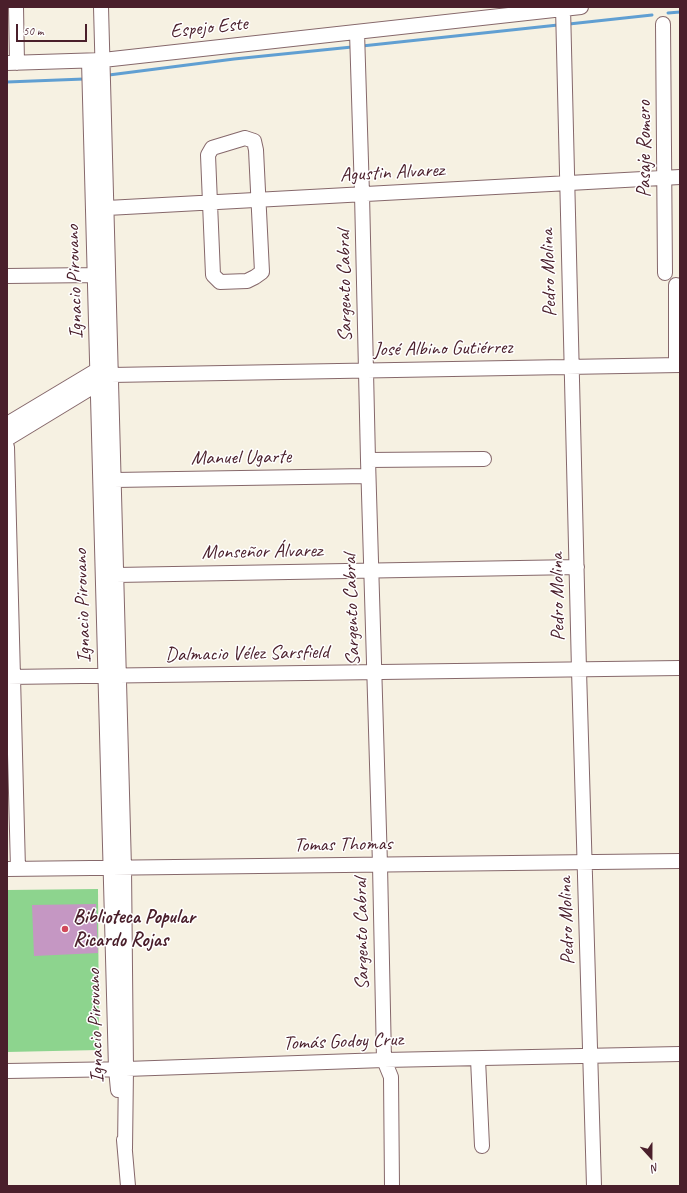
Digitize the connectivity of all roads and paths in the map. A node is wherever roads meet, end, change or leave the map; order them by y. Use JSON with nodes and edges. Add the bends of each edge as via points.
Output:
{"nodes":[{"id":1,"x":16,"y":7,"type":"edge"},
{"id":2,"x":100,"y":7,"type":"edge"},
{"id":3,"x":581,"y":7,"type":"edge"},
{"id":4,"x":563,"y":8,"type":"edge"},
{"id":5,"x":663,"y":24,"type":"dead end"},
{"id":6,"x":357,"y":32,"type":"junction"},
{"id":7,"x":103,"y":60,"type":"junction"},
{"id":8,"x":89,"y":61,"type":"junction"},
{"id":9,"x":12,"y":63,"type":"edge"},
{"id":10,"x":665,"y":177,"type":"junction"},
{"id":11,"x":680,"y":177,"type":"edge"},
{"id":12,"x":567,"y":183,"type":"junction"},
{"id":13,"x":362,"y":194,"type":"junction"},
{"id":14,"x":259,"y":200,"type":"junction"},
{"id":15,"x":210,"y":203,"type":"junction"},
{"id":16,"x":107,"y":208,"type":"junction"},
{"id":17,"x":665,"y":273,"type":"dead end"},
{"id":18,"x":100,"y":275,"type":"junction"},
{"id":19,"x":7,"y":276,"type":"edge"},
{"id":20,"x":676,"y":285,"type":"dead end"},
{"id":21,"x":678,"y":365,"type":"edge"},
{"id":22,"x":572,"y":366,"type":"junction"},
{"id":23,"x":97,"y":370,"type":"junction"},
{"id":24,"x":367,"y":370,"type":"junction"},
{"id":25,"x":111,"y":375,"type":"junction"},
{"id":26,"x":97,"y":384,"type":"junction"},
{"id":27,"x":7,"y":424,"type":"edge"},
{"id":28,"x":7,"y":439,"type":"edge"},
{"id":29,"x":7,"y":447,"type":"edge"},
{"id":30,"x":484,"y":459,"type":"dead end"},
{"id":31,"x":368,"y":460,"type":"junction"},
{"id":32,"x":368,"y":476,"type":"junction"},
{"id":33,"x":114,"y":480,"type":"junction"},
{"id":34,"x":577,"y":567,"type":"junction"},
{"id":35,"x":371,"y":571,"type":"junction"},
{"id":36,"x":116,"y":575,"type":"junction"},
{"id":37,"x":680,"y":668,"type":"edge"},
{"id":38,"x":579,"y":670,"type":"junction"},
{"id":39,"x":374,"y":672,"type":"junction"},
{"id":40,"x":112,"y":676,"type":"junction"},
{"id":41,"x":10,"y":677,"type":"edge"},
{"id":42,"x":585,"y":861,"type":"junction"},
{"id":43,"x":680,"y":861,"type":"edge"},
{"id":44,"x":380,"y":865,"type":"junction"},
{"id":45,"x":117,"y":868,"type":"junction"},
{"id":46,"x":12,"y":869,"type":"edge"},
{"id":47,"x":680,"y":1054,"type":"edge"},
{"id":48,"x":591,"y":1056,"type":"junction"},
{"id":49,"x":478,"y":1059,"type":"junction"},
{"id":50,"x":384,"y":1060,"type":"junction"},
{"id":51,"x":121,"y":1069,"type":"junction"},
{"id":52,"x":7,"y":1071,"type":"edge"},
{"id":53,"x":482,"y":1146,"type":"dead end"},
{"id":54,"x":128,"y":1186,"type":"edge"},
{"id":55,"x":392,"y":1186,"type":"edge"},
{"id":56,"x":594,"y":1186,"type":"edge"}],
"edges":[{"from":1,"to":9,"type":"street"},
{"from":2,"to":7,"type":"street","name":"Ignacio Pirovano"},
{"from":3,"to":4,"type":"street","name":"Espejo Este"},
{"from":4,"to":6,"type":"street","name":"Espejo Este"},
{"from":4,"to":12,"type":"street","name":"Pedro Molina"},
{"from":5,"to":10,"type":"street","name":"Pasaje Romero"},
{"from":6,"to":7,"type":"street","name":"Espejo Este"},
{"from":6,"to":13,"type":"street","name":"Sargento Cabral"},
{"from":7,"to":8,"type":"street","name":"Espejo Este"},
{"from":7,"to":16,"type":"street","name":"Ignacio Pirovano"},
{"from":8,"to":9,"type":"street","name":"Espejo Este"},
{"from":8,"to":18,"type":"street","name":"Ignacio Pirovano"},
{"from":10,"to":11,"type":"street","name":"Agustin Alvarez"},
{"from":10,"to":12,"type":"street","name":"Agustin Alvarez"},
{"from":10,"to":17,"type":"street","name":"Pasaje Romero"},
{"from":12,"to":13,"type":"street","name":"Agustin Alvarez"},
{"from":12,"to":22,"type":"street","name":"Pedro Molina"},
{"from":13,"to":14,"type":"street","name":"Agustin Alvarez"},
{"from":13,"to":24,"type":"street","name":"Sargento Cabral"},
{"from":14,"to":15,"type":"street","name":"Agustin Alvarez"},
{"from":14,"to":15,"type":"street","via":[[254,141],[245,138],[212,148],[208,155]]},
{"from":14,"to":15,"type":"street","via":[[262,272],[247,281],[220,282],[213,275]]},
{"from":15,"to":16,"type":"street","name":"Agustin Alvarez"},
{"from":16,"to":18,"type":"street","name":"Ignacio Pirovano"},
{"from":18,"to":19,"type":"street"},
{"from":18,"to":23,"type":"street","name":"Ignacio Pirovano"},
{"from":18,"to":25,"type":"street","name":"Ignacio Pirovano"},
{"from":20,"to":21,"type":"street"},
{"from":21,"to":22,"type":"street","name":"José Albino Gutiérrez"},
{"from":22,"to":24,"type":"street","name":"José Albino Gutiérrez"},
{"from":22,"to":34,"type":"street","name":"Pedro Molina"},
{"from":23,"to":25,"type":"street"},
{"from":23,"to":26,"type":"street","name":"Ignacio Pirovano"},
{"from":23,"to":27,"type":"street"},
{"from":24,"to":25,"type":"street","name":"José Albino Gutiérrez"},
{"from":24,"to":31,"type":"street","name":"Sargento Cabral"},
{"from":25,"to":26,"type":"street"},
{"from":25,"to":33,"type":"street","name":"Ignacio Pirovano"},
{"from":26,"to":28,"type":"street"},
{"from":26,"to":40,"type":"street","name":"Ignacio Pirovano"},
{"from":29,"to":41,"type":"street"},
{"from":30,"to":31,"type":"street"},
{"from":31,"to":32,"type":"street","name":"Sargento Cabral"},
{"from":32,"to":33,"type":"street","name":"Manuel Ugarte"},
{"from":32,"to":35,"type":"street","name":"Sargento Cabral"},
{"from":33,"to":36,"type":"street","name":"Ignacio Pirovano"},
{"from":34,"to":35,"type":"street","name":"Monseñor Álvarez"},
{"from":34,"to":38,"type":"street","name":"Pedro Molina"},
{"from":35,"to":36,"type":"street","name":"Monseñor Álvarez"},
{"from":35,"to":39,"type":"street","name":"Sargento Cabral"},
{"from":36,"to":40,"type":"street","name":"Ignacio Pirovano"},
{"from":37,"to":38,"type":"street","name":"Dalmacio Vélez Sarsfield"},
{"from":38,"to":39,"type":"street","name":"Dalmacio Vélez Sarsfield"},
{"from":38,"to":42,"type":"street","name":"Pedro Molina"},
{"from":39,"to":40,"type":"street","name":"Dalmacio Vélez Sarsfield"},
{"from":39,"to":44,"type":"street","name":"Sargento Cabral"},
{"from":40,"to":41,"type":"street","name":"Dalmacio Vélez Sarsfield"},
{"from":40,"to":45,"type":"street","name":"Ignacio Pirovano"},
{"from":41,"to":46,"type":"street"},
{"from":42,"to":43,"type":"street","name":"Tomas Thomas"},
{"from":42,"to":44,"type":"street","name":"Tomas Thomas"},
{"from":42,"to":48,"type":"street","name":"Pedro Molina"},
{"from":44,"to":45,"type":"street","name":"Tomas Thomas"},
{"from":44,"to":50,"type":"street","name":"Sargento Cabral"},
{"from":45,"to":46,"type":"street","name":"Tomas Thomas"},
{"from":45,"to":51,"type":"street","name":"Ignacio Pirovano"},
{"from":47,"to":48,"type":"street","name":"Tomás Godoy Cruz"},
{"from":48,"to":49,"type":"street","name":"Tomás Godoy Cruz"},
{"from":48,"to":56,"type":"street","name":"Pedro Molina"},
{"from":49,"to":50,"type":"street","name":"Tomás Godoy Cruz"},
{"from":49,"to":53,"type":"street"},
{"from":50,"to":51,"type":"street","name":"Tomás Godoy Cruz"},
{"from":50,"to":55,"type":"street","name":"Sargento Cabral","via":[[391,1077]]},
{"from":51,"to":52,"type":"street","name":"Tomás Godoy Cruz"},
{"from":51,"to":54,"type":"street","name":"Ignacio Pirovano"}]}
